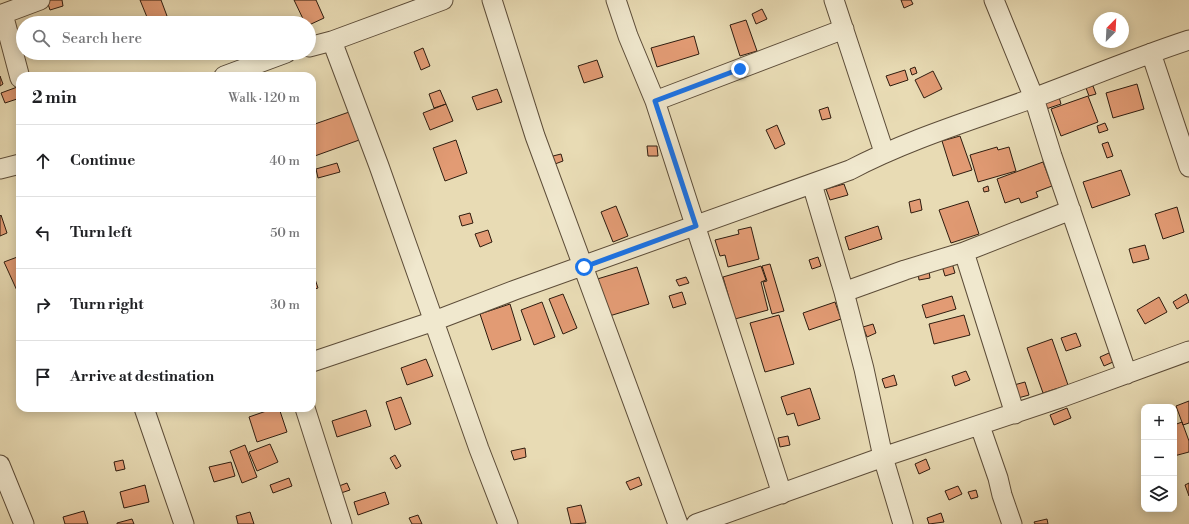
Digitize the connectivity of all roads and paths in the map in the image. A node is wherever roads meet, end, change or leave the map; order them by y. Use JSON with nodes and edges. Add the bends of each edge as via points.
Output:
{"nodes":[{"id":1,"x":40,"y":0,"type":"edge"},
{"id":2,"x":443,"y":0,"type":"edge"},
{"id":3,"x":492,"y":0,"type":"edge"},
{"id":4,"x":616,"y":0,"type":"edge"},
{"id":5,"x":834,"y":0,"type":"edge"},
{"id":6,"x":994,"y":0,"type":"edge"},
{"id":7,"x":2,"y":14,"type":"edge"},
{"id":8,"x":844,"y":29,"type":"junction"},
{"id":9,"x":1189,"y":40,"type":"edge"},
{"id":10,"x":332,"y":41,"type":"junction"},
{"id":11,"x":316,"y":45,"type":"edge"},
{"id":12,"x":1151,"y":53,"type":"junction"},
{"id":13,"x":267,"y":60,"type":"edge"},
{"id":14,"x":18,"y":72,"type":"edge"},
{"id":15,"x":235,"y":72,"type":"edge"},
{"id":16,"x":1034,"y":98,"type":"junction"},
{"id":17,"x":655,"y":101,"type":"junction"},
{"id":18,"x":884,"y":152,"type":"junction"},
{"id":19,"x":16,"y":165,"type":"edge"},
{"id":20,"x":1189,"y":167,"type":"edge"},
{"id":21,"x":0,"y":169,"type":"edge"},
{"id":22,"x":812,"y":184,"type":"junction"},
{"id":23,"x":1071,"y":210,"type":"junction"},
{"id":24,"x":696,"y":226,"type":"junction"},
{"id":25,"x":964,"y":252,"type":"junction"},
{"id":26,"x":584,"y":267,"type":"junction"},
{"id":27,"x":844,"y":292,"type":"junction"},
{"id":28,"x":434,"y":321,"type":"junction"},
{"id":29,"x":1189,"y":351,"type":"edge"},
{"id":30,"x":316,"y":361,"type":"edge"},
{"id":31,"x":1127,"y":374,"type":"junction"},
{"id":32,"x":145,"y":412,"type":"edge"},
{"id":33,"x":306,"y":412,"type":"edge"},
{"id":34,"x":1015,"y":414,"type":"junction"},
{"id":35,"x":980,"y":426,"type":"junction"},
{"id":36,"x":883,"y":457,"type":"junction"},
{"id":37,"x":0,"y":465,"type":"edge"},
{"id":38,"x":782,"y":494,"type":"junction"},
{"id":39,"x":24,"y":524,"type":"edge"},
{"id":40,"x":184,"y":524,"type":"edge"},
{"id":41,"x":342,"y":524,"type":"edge"},
{"id":42,"x":508,"y":524,"type":"edge"},
{"id":43,"x":678,"y":524,"type":"edge"},
{"id":44,"x":696,"y":524,"type":"edge"},
{"id":45,"x":903,"y":524,"type":"edge"},
{"id":46,"x":1012,"y":524,"type":"edge"}],
"edges":[{"from":1,"to":7,"type":"street"},
{"from":2,"to":10,"type":"street"},
{"from":3,"to":26,"type":"street","via":[[535,136]]},
{"from":4,"to":17,"type":"street"},
{"from":5,"to":8,"type":"street"},
{"from":6,"to":16,"type":"street"},
{"from":7,"to":14,"type":"street"},
{"from":8,"to":17,"type":"street"},
{"from":8,"to":18,"type":"street"},
{"from":9,"to":12,"type":"street"},
{"from":10,"to":11,"type":"street"},
{"from":10,"to":28,"type":"street"},
{"from":12,"to":16,"type":"street"},
{"from":12,"to":20,"type":"street"},
{"from":13,"to":15,"type":"street"},
{"from":16,"to":18,"type":"street"},
{"from":16,"to":23,"type":"street"},
{"from":17,"to":24,"type":"street"},
{"from":18,"to":22,"type":"street","via":[[850,170]]},
{"from":19,"to":21,"type":"street"},
{"from":22,"to":24,"type":"street"},
{"from":22,"to":27,"type":"street"},
{"from":23,"to":25,"type":"street"},
{"from":23,"to":31,"type":"street"},
{"from":24,"to":26,"type":"street"},
{"from":24,"to":38,"type":"street"},
{"from":25,"to":27,"type":"street"},
{"from":25,"to":34,"type":"street"},
{"from":26,"to":28,"type":"street"},
{"from":26,"to":43,"type":"street"},
{"from":27,"to":36,"type":"street"},
{"from":28,"to":30,"type":"street"},
{"from":28,"to":42,"type":"street"},
{"from":29,"to":31,"type":"street"},
{"from":31,"to":34,"type":"street"},
{"from":32,"to":40,"type":"street"},
{"from":33,"to":41,"type":"street"},
{"from":34,"to":35,"type":"street"},
{"from":35,"to":36,"type":"street"},
{"from":35,"to":46,"type":"street"},
{"from":36,"to":38,"type":"street"},
{"from":36,"to":45,"type":"street"},
{"from":37,"to":39,"type":"street"},
{"from":38,"to":44,"type":"street"}]}
